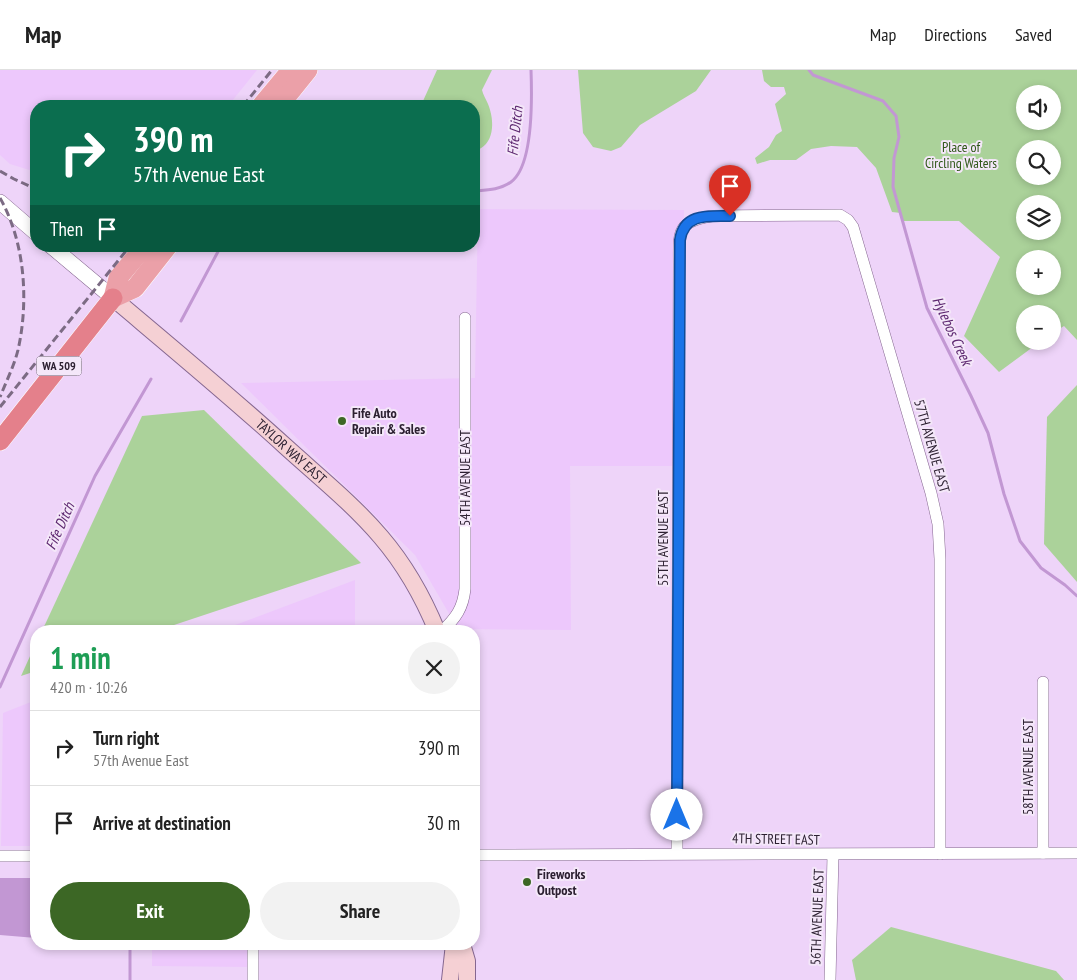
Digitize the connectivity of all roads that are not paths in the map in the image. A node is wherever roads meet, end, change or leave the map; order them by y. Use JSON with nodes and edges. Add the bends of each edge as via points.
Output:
{"nodes":[{"id":1,"x":291,"y":70,"type":"edge"},
{"id":2,"x":308,"y":70,"type":"edge"},
{"id":3,"x":266,"y":100,"type":"edge"},
{"id":4,"x":284,"y":100,"type":"edge"},
{"id":5,"x":0,"y":202,"type":"edge"},
{"id":6,"x":685,"y":224,"type":"joint"},
{"id":7,"x":30,"y":228,"type":"edge"},
{"id":8,"x":59,"y":252,"type":"edge"},
{"id":9,"x":139,"y":252,"type":"edge"},
{"id":10,"x":163,"y":252,"type":"edge"},
{"id":11,"x":113,"y":298,"type":"junction"},
{"id":12,"x":465,"y":318,"type":"dead end"},
{"id":13,"x":2,"y":440,"type":"edge"},
{"id":14,"x":434,"y":625,"type":"edge"},
{"id":15,"x":448,"y":625,"type":"edge"},
{"id":16,"x":1043,"y":682,"type":"dead end"},
{"id":17,"x":677,"y":853,"type":"junction"},
{"id":18,"x":1043,"y":853,"type":"junction"},
{"id":19,"x":1077,"y":853,"type":"edge"},
{"id":20,"x":480,"y":854,"type":"edge"},
{"id":21,"x":940,"y":854,"type":"junction"},
{"id":22,"x":834,"y":855,"type":"junction"},
{"id":23,"x":0,"y":856,"type":"edge"},
{"id":24,"x":30,"y":856,"type":"edge"},
{"id":25,"x":253,"y":950,"type":"edge"},
{"id":26,"x":453,"y":950,"type":"edge"},
{"id":27,"x":464,"y":950,"type":"edge"},
{"id":28,"x":253,"y":980,"type":"edge"},
{"id":29,"x":450,"y":980,"type":"edge"},
{"id":30,"x":467,"y":980,"type":"edge"},
{"id":31,"x":830,"y":980,"type":"edge"}],
"edges":[{"from":1,"to":3,"type":"main road"},
{"from":2,"to":4,"type":"main road"},
{"from":5,"to":7,"type":"street"},
{"from":6,"to":17,"type":"street","name":"55TH AVENUE EAST","via":[[680,236],[679,264]]},
{"from":6,"to":21,"type":"street","name":"57TH AVENUE EAST","via":[[696,218],[712,216],[840,215],[853,227],[938,524]]},
{"from":8,"to":11,"type":"street"},
{"from":9,"to":11,"type":"main road","number":"WA 509","via":[[118,278]]},
{"from":10,"to":11,"type":"main road","number":"WA 509","via":[[135,288]]},
{"from":11,"to":13,"type":"highway","number":"WA 509"},
{"from":11,"to":14,"type":"main road","name":"TAYLOR WAY EAST","via":[[206,375],[367,522],[408,574]]},
{"from":12,"to":15,"type":"street","name":"54TH AVENUE EAST","via":[[465,589],[462,607]]},
{"from":16,"to":18,"type":"street","name":"58TH AVENUE EAST"},
{"from":17,"to":20,"type":"street","name":"4TH STREET EAST"},
{"from":17,"to":22,"type":"street","name":"4TH STREET EAST"},
{"from":18,"to":19,"type":"street","name":"4TH STREET EAST"},
{"from":18,"to":21,"type":"street","name":"4TH STREET EAST"},
{"from":21,"to":22,"type":"street","name":"4TH STREET EAST"},
{"from":22,"to":31,"type":"street","name":"56TH AVENUE EAST"},
{"from":23,"to":24,"type":"street"},
{"from":25,"to":28,"type":"street"},
{"from":26,"to":29,"type":"main road"},
{"from":27,"to":30,"type":"main road"}]}
